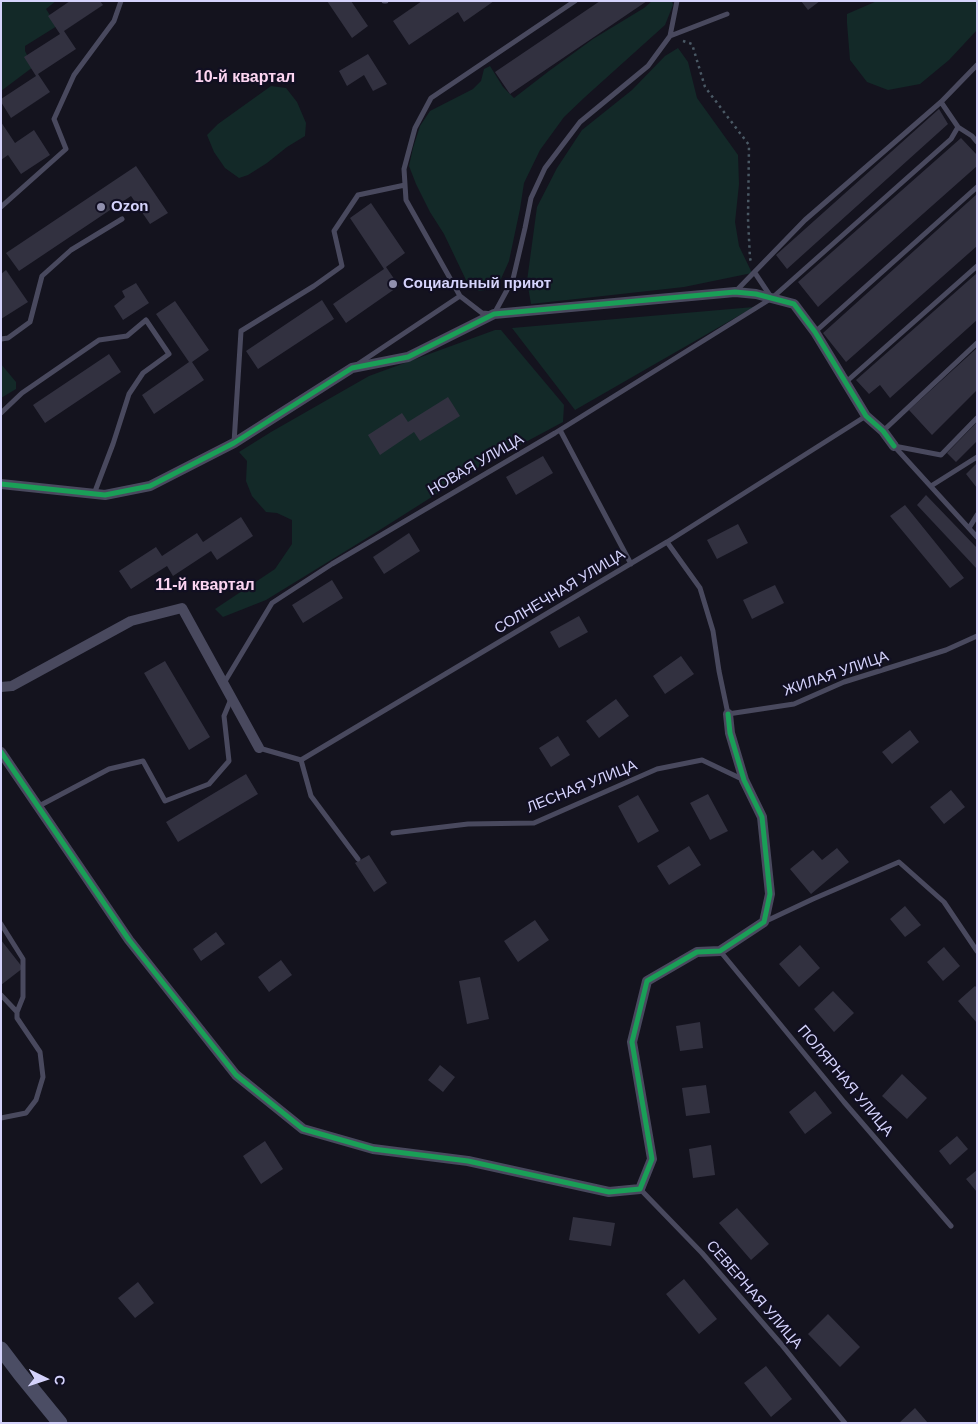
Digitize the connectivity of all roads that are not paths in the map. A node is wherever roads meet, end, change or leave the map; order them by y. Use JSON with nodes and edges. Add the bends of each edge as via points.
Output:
{"nodes":[{"id":1,"x":122,"y":1,"type":"edge"},
{"id":2,"x":574,"y":1,"type":"edge"},
{"id":3,"x":677,"y":1,"type":"edge"},
{"id":4,"x":727,"y":14,"type":"dead end"},
{"id":5,"x":670,"y":36,"type":"junction"},
{"id":6,"x":977,"y":65,"type":"edge"},
{"id":7,"x":941,"y":102,"type":"junction"},
{"id":8,"x":958,"y":127,"type":"junction"},
{"id":9,"x":977,"y":142,"type":"edge"},
{"id":10,"x":405,"y":185,"type":"junction"},
{"id":11,"x":977,"y":187,"type":"edge"},
{"id":12,"x":1,"y":207,"type":"edge"},
{"id":13,"x":122,"y":219,"type":"dead end"},
{"id":14,"x":977,"y":266,"type":"edge"},
{"id":15,"x":755,"y":273,"type":"junction"},
{"id":16,"x":735,"y":292,"type":"junction"},
{"id":17,"x":460,"y":296,"type":"junction"},
{"id":18,"x":772,"y":298,"type":"junction"},
{"id":19,"x":494,"y":314,"type":"junction"},
{"id":20,"x":815,"y":332,"type":"junction"},
{"id":21,"x":1,"y":339,"type":"edge"},
{"id":22,"x":977,"y":343,"type":"edge"},
{"id":23,"x":352,"y":368,"type":"junction"},
{"id":24,"x":846,"y":382,"type":"junction"},
{"id":25,"x":1,"y":413,"type":"edge"},
{"id":26,"x":866,"y":416,"type":"junction"},
{"id":27,"x":977,"y":418,"type":"edge"},
{"id":28,"x":560,"y":430,"type":"junction"},
{"id":29,"x":884,"y":430,"type":"junction"},
{"id":30,"x":234,"y":443,"type":"junction"},
{"id":31,"x":894,"y":446,"type":"junction"},
{"id":32,"x":977,"y":457,"type":"edge"},
{"id":33,"x":1,"y":484,"type":"edge"},
{"id":34,"x":931,"y":486,"type":"junction"},
{"id":35,"x":94,"y":494,"type":"junction"},
{"id":36,"x":977,"y":516,"type":"edge"},
{"id":37,"x":969,"y":528,"type":"junction"},
{"id":38,"x":977,"y":528,"type":"edge"},
{"id":39,"x":977,"y":536,"type":"edge"},
{"id":40,"x":667,"y":542,"type":"junction"},
{"id":41,"x":631,"y":564,"type":"junction"},
{"id":42,"x":977,"y":636,"type":"edge"},
{"id":43,"x":224,"y":684,"type":"junction"},
{"id":44,"x":1,"y":687,"type":"edge"},
{"id":45,"x":232,"y":697,"type":"junction"},
{"id":46,"x":728,"y":714,"type":"junction"},
{"id":47,"x":259,"y":748,"type":"joint"},
{"id":48,"x":1,"y":752,"type":"edge"},
{"id":49,"x":301,"y":760,"type":"junction"},
{"id":50,"x":744,"y":780,"type":"junction"},
{"id":51,"x":39,"y":806,"type":"junction"},
{"id":52,"x":393,"y":833,"type":"dead end"},
{"id":53,"x":358,"y":859,"type":"dead end"},
{"id":54,"x":764,"y":922,"type":"junction"},
{"id":55,"x":1,"y":924,"type":"edge"},
{"id":56,"x":720,"y":951,"type":"junction"},
{"id":57,"x":977,"y":951,"type":"edge"},
{"id":58,"x":1,"y":995,"type":"edge"},
{"id":59,"x":17,"y":1012,"type":"junction"},
{"id":60,"x":1,"y":1118,"type":"edge"},
{"id":61,"x":640,"y":1189,"type":"junction"},
{"id":62,"x":951,"y":1226,"type":"dead end"},
{"id":63,"x":1,"y":1348,"type":"edge"},
{"id":64,"x":60,"y":1423,"type":"edge"},
{"id":65,"x":844,"y":1423,"type":"edge"}],
"edges":[{"from":1,"to":12,"type":"lane","via":[[114,21],[74,75],[54,120],[66,149]]},
{"from":2,"to":10,"type":"lane","via":[[431,98],[415,128],[404,169]]},
{"from":3,"to":5,"type":"lane"},
{"from":4,"to":5,"type":"lane"},
{"from":5,"to":19,"type":"lane","via":[[648,66],[580,122],[546,168],[531,198],[514,279]]},
{"from":6,"to":7,"type":"lane"},
{"from":7,"to":8,"type":"lane"},
{"from":7,"to":15,"type":"lane","via":[[805,220]]},
{"from":8,"to":9,"type":"lane"},
{"from":8,"to":18,"type":"lane","name":"НОВАЯ УЛИЦА","via":[[951,140]]},
{"from":10,"to":17,"type":"lane","via":[[406,200]]},
{"from":10,"to":30,"type":"lane","via":[[358,196],[334,230],[342,266],[241,331]]},
{"from":11,"to":20,"type":"lane"},
{"from":13,"to":21,"type":"lane","via":[[71,250],[42,276],[30,322],[8,338]]},
{"from":14,"to":24,"type":"lane"},
{"from":15,"to":16,"type":"lane"},
{"from":15,"to":18,"type":"lane"},
{"from":16,"to":18,"type":"street"},
{"from":16,"to":19,"type":"street"},
{"from":17,"to":19,"type":"lane","via":[[482,313]]},
{"from":17,"to":23,"type":"lane"},
{"from":18,"to":20,"type":"street","via":[[794,304]]},
{"from":18,"to":28,"type":"lane","name":"НОВАЯ УЛИЦА"},
{"from":19,"to":23,"type":"street","via":[[408,357]]},
{"from":20,"to":24,"type":"street"},
{"from":22,"to":29,"type":"lane"},
{"from":23,"to":30,"type":"street"},
{"from":24,"to":26,"type":"street"},
{"from":25,"to":35,"type":"lane","via":[[22,393],[99,340],[127,336],[146,320],[169,354],[143,372],[128,394]]},
{"from":26,"to":29,"type":"street"},
{"from":26,"to":40,"type":"lane","name":"СОЛНЕЧНАЯ УЛИЦА"},
{"from":27,"to":31,"type":"lane","via":[[941,455]]},
{"from":28,"to":41,"type":"lane"},
{"from":28,"to":43,"type":"lane","name":"НОВАЯ УЛИЦА","via":[[332,564],[272,603]]},
{"from":29,"to":31,"type":"street"},
{"from":30,"to":35,"type":"street","via":[[150,486],[105,495]]},
{"from":31,"to":34,"type":"lane"},
{"from":32,"to":34,"type":"lane"},
{"from":33,"to":35,"type":"street"},
{"from":34,"to":37,"type":"lane"},
{"from":36,"to":37,"type":"lane"},
{"from":37,"to":38,"type":"lane"},
{"from":37,"to":39,"type":"lane"},
{"from":40,"to":41,"type":"lane","name":"СОЛНЕЧНАЯ УЛИЦА"},
{"from":40,"to":46,"type":"lane","via":[[700,588],[713,631]]},
{"from":41,"to":49,"type":"lane","name":"СОЛНЕЧНАЯ УЛИЦА"},
{"from":42,"to":46,"type":"lane","name":"ЖИЛАЯ УЛИЦА","via":[[946,650],[844,682],[794,704]]},
{"from":43,"to":44,"type":"street","via":[[182,608],[131,621],[12,686]]},
{"from":43,"to":45,"type":"street"},
{"from":45,"to":47,"type":"street"},
{"from":45,"to":51,"type":"lane","via":[[224,716],[229,761],[209,784],[165,801],[143,761],[109,769]]},
{"from":46,"to":50,"type":"street","via":[[730,733]]},
{"from":47,"to":49,"type":"lane"},
{"from":48,"to":51,"type":"street"},
{"from":49,"to":53,"type":"lane","via":[[311,796]]},
{"from":50,"to":52,"type":"lane","name":"ЛЕСНАЯ УЛИЦА","via":[[702,760],[657,769],[534,823],[468,824]]},
{"from":50,"to":54,"type":"street","via":[[762,817],[770,894]]},
{"from":51,"to":61,"type":"street","via":[[129,940],[236,1075],[303,1129],[373,1149],[468,1161],[609,1192]]},
{"from":54,"to":56,"type":"street"},
{"from":54,"to":57,"type":"lane","via":[[899,862],[944,902]]},
{"from":55,"to":59,"type":"lane","via":[[23,958],[23,997]]},
{"from":56,"to":61,"type":"street","via":[[698,952],[647,981],[632,1042],[652,1159]]},
{"from":56,"to":62,"type":"lane","name":"ПОЛЯРНАЯ УЛИЦА"},
{"from":58,"to":59,"type":"lane"},
{"from":59,"to":60,"type":"lane","via":[[40,1052],[43,1077],[36,1100],[26,1113]]},
{"from":61,"to":65,"type":"lane","name":"СЕВЕРНАЯ УЛИЦА","via":[[714,1267]]},
{"from":63,"to":64,"type":"main road"}]}
